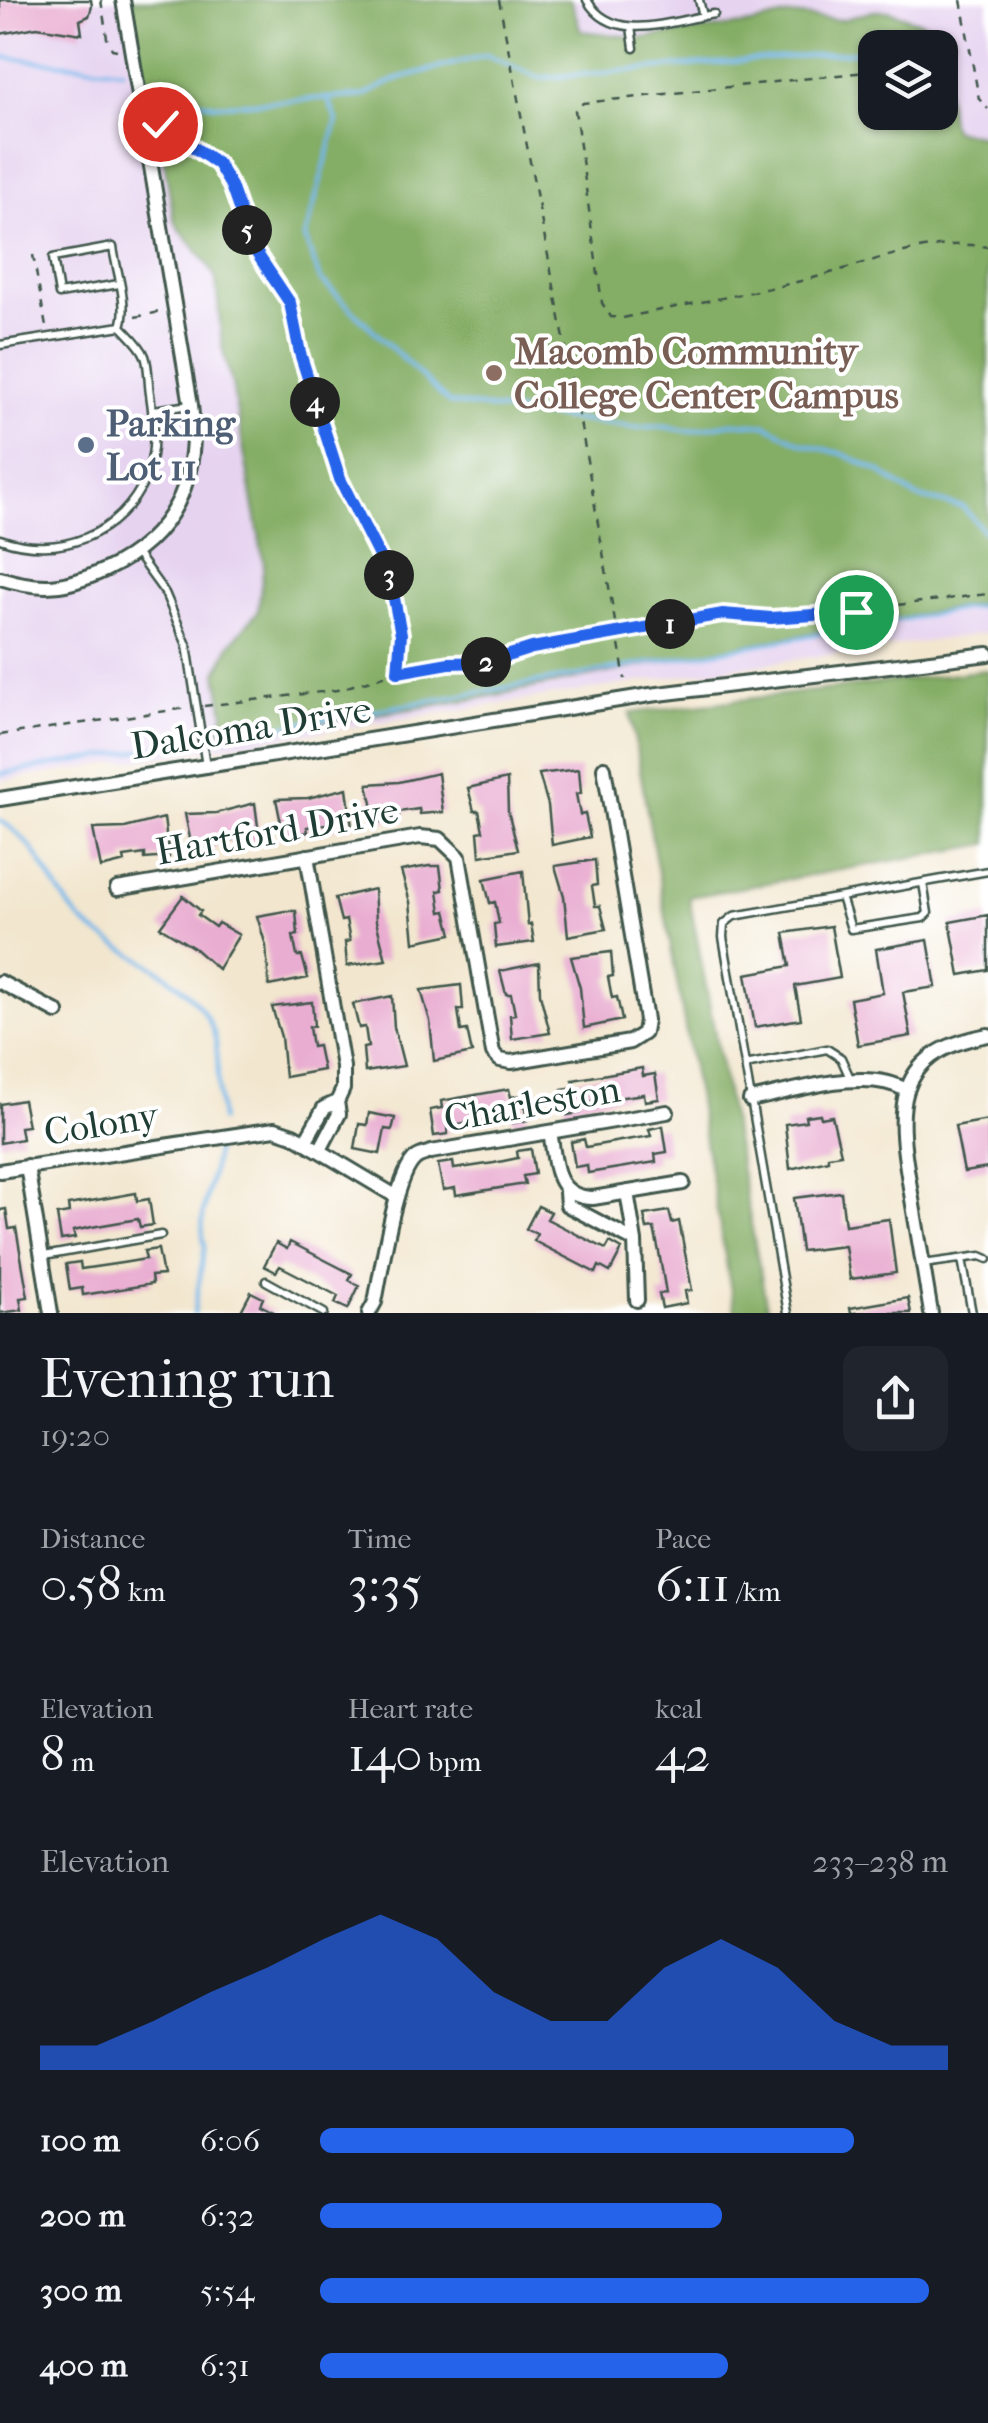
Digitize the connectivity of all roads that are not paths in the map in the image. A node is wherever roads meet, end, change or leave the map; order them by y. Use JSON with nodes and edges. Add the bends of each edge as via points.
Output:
{"nodes":[{"id":1,"x":123,"y":0,"type":"edge"},
{"id":2,"x":587,"y":0,"type":"edge"},
{"id":3,"x":700,"y":0,"type":"edge"},
{"id":4,"x":714,"y":14,"type":"dead end"},
{"id":5,"x":703,"y":16,"type":"junction"},
{"id":6,"x":631,"y":27,"type":"junction"},
{"id":7,"x":634,"y":48,"type":"dead end"},
{"id":8,"x":119,"y":284,"type":"junction"},
{"id":9,"x":122,"y":322,"type":"junction"},
{"id":10,"x":0,"y":345,"type":"edge"},
{"id":11,"x":191,"y":405,"type":"junction"},
{"id":12,"x":152,"y":410,"type":"junction"},
{"id":13,"x":0,"y":540,"type":"edge"},
{"id":14,"x":136,"y":553,"type":"junction"},
{"id":15,"x":0,"y":578,"type":"edge"},
{"id":16,"x":988,"y":654,"type":"edge"},
{"id":17,"x":206,"y":766,"type":"junction"},
{"id":18,"x":604,"y":768,"type":"dead end"},
{"id":19,"x":0,"y":799,"type":"edge"},
{"id":20,"x":308,"y":856,"type":"junction"},
{"id":21,"x":988,"y":872,"type":"edge"},
{"id":22,"x":923,"y":883,"type":"junction"},
{"id":23,"x":117,"y":889,"type":"dead end"},
{"id":24,"x":842,"y":897,"type":"junction"},
{"id":25,"x":0,"y":982,"type":"edge"},
{"id":26,"x":57,"y":1012,"type":"dead end"},
{"id":27,"x":988,"y":1035,"type":"edge"},
{"id":28,"x":744,"y":1065,"type":"junction"},
{"id":29,"x":851,"y":1081,"type":"junction"},
{"id":30,"x":906,"y":1090,"type":"junction"},
{"id":31,"x":750,"y":1100,"type":"junction"},
{"id":32,"x":337,"y":1102,"type":"junction"},
{"id":33,"x":667,"y":1112,"type":"dead end"},
{"id":34,"x":550,"y":1132,"type":"junction"},
{"id":35,"x":305,"y":1142,"type":"junction"},
{"id":36,"x":320,"y":1150,"type":"junction"},
{"id":37,"x":27,"y":1166,"type":"junction"},
{"id":38,"x":0,"y":1171,"type":"edge"},
{"id":39,"x":684,"y":1183,"type":"dead end"},
{"id":40,"x":566,"y":1192,"type":"junction"},
{"id":41,"x":626,"y":1192,"type":"junction"},
{"id":42,"x":397,"y":1197,"type":"junction"},
{"id":43,"x":160,"y":1235,"type":"dead end"},
{"id":44,"x":635,"y":1241,"type":"junction"},
{"id":45,"x":42,"y":1256,"type":"junction"},
{"id":46,"x":962,"y":1259,"type":"junction"},
{"id":47,"x":988,"y":1259,"type":"edge"},
{"id":48,"x":922,"y":1264,"type":"junction"},
{"id":49,"x":266,"y":1281,"type":"dead end"},
{"id":50,"x":638,"y":1300,"type":"dead end"},
{"id":51,"x":51,"y":1313,"type":"edge"},
{"id":52,"x":324,"y":1313,"type":"edge"},
{"id":53,"x":370,"y":1313,"type":"edge"},
{"id":54,"x":788,"y":1313,"type":"edge"},
{"id":55,"x":931,"y":1313,"type":"edge"},
{"id":56,"x":972,"y":1313,"type":"edge"}],
"edges":[{"from":1,"to":11,"type":"street"},
{"from":2,"to":6,"type":"lane","via":[[608,24]]},
{"from":3,"to":5,"type":"lane"},
{"from":4,"to":5,"type":"lane"},
{"from":5,"to":6,"type":"lane"},
{"from":6,"to":7,"type":"lane"},
{"from":8,"to":8,"type":"lane","via":[[113,248],[54,258],[59,294]]},
{"from":8,"to":9,"type":"lane"},
{"from":9,"to":10,"type":"lane"},
{"from":9,"to":12,"type":"lane","via":[[144,354]]},
{"from":11,"to":12,"type":"lane"},
{"from":11,"to":14,"type":"street","via":[[186,482],[168,519]]},
{"from":12,"to":13,"type":"lane","via":[[148,475],[128,510],[99,534],[64,545],[23,548]]},
{"from":14,"to":15,"type":"street","via":[[71,586]]},
{"from":14,"to":17,"type":"lane","via":[[165,593],[187,645]]},
{"from":16,"to":17,"type":"street","name":"Dalcoma Drive","via":[[650,695]]},
{"from":17,"to":19,"type":"street","name":"Dalcoma Drive"},
{"from":18,"to":20,"type":"street","name":"Hartford Drive","via":[[646,1020],[644,1033],[630,1042],[511,1062],[493,1053],[459,857],[447,843],[420,837]]},
{"from":20,"to":23,"type":"street","name":"Hartford Drive"},
{"from":20,"to":32,"type":"street","via":[[344,1067]]},
{"from":21,"to":22,"type":"lane"},
{"from":22,"to":24,"type":"lane"},
{"from":22,"to":24,"type":"lane","via":[[924,918],[851,929]]},
{"from":24,"to":28,"type":"lane","via":[[734,916],[724,924]]},
{"from":25,"to":26,"type":"street"},
{"from":27,"to":30,"type":"street","via":[[936,1052]]},
{"from":28,"to":29,"type":"lane","via":[[827,1048],[841,1058]]},
{"from":28,"to":31,"type":"lane"},
{"from":29,"to":30,"type":"street","via":[[890,1081]]},
{"from":29,"to":31,"type":"street"},
{"from":30,"to":48,"type":"street","via":[[900,1132]]},
{"from":31,"to":54,"type":"lane"},
{"from":32,"to":35,"type":"street","via":[[324,1108]]},
{"from":32,"to":36,"type":"street","via":[[339,1114]]},
{"from":33,"to":34,"type":"street","name":"Charleston"},
{"from":34,"to":40,"type":"street"},
{"from":34,"to":42,"type":"street","name":"Charleston","via":[[416,1158]]},
{"from":35,"to":36,"type":"street"},
{"from":35,"to":37,"type":"street","name":"Colony","via":[[275,1128]]},
{"from":36,"to":42,"type":"street"},
{"from":37,"to":38,"type":"street","name":"Colony"},
{"from":37,"to":45,"type":"street"},
{"from":39,"to":41,"type":"street"},
{"from":40,"to":41,"type":"street","via":[[579,1198]]},
{"from":40,"to":44,"type":"street","via":[[567,1205]]},
{"from":41,"to":44,"type":"street"},
{"from":42,"to":53,"type":"street"},
{"from":43,"to":45,"type":"lane"},
{"from":44,"to":50,"type":"street"},
{"from":45,"to":51,"type":"street"},
{"from":46,"to":47,"type":"lane"},
{"from":46,"to":48,"type":"lane"},
{"from":46,"to":56,"type":"lane"},
{"from":48,"to":55,"type":"street"},
{"from":49,"to":52,"type":"lane"}]}
